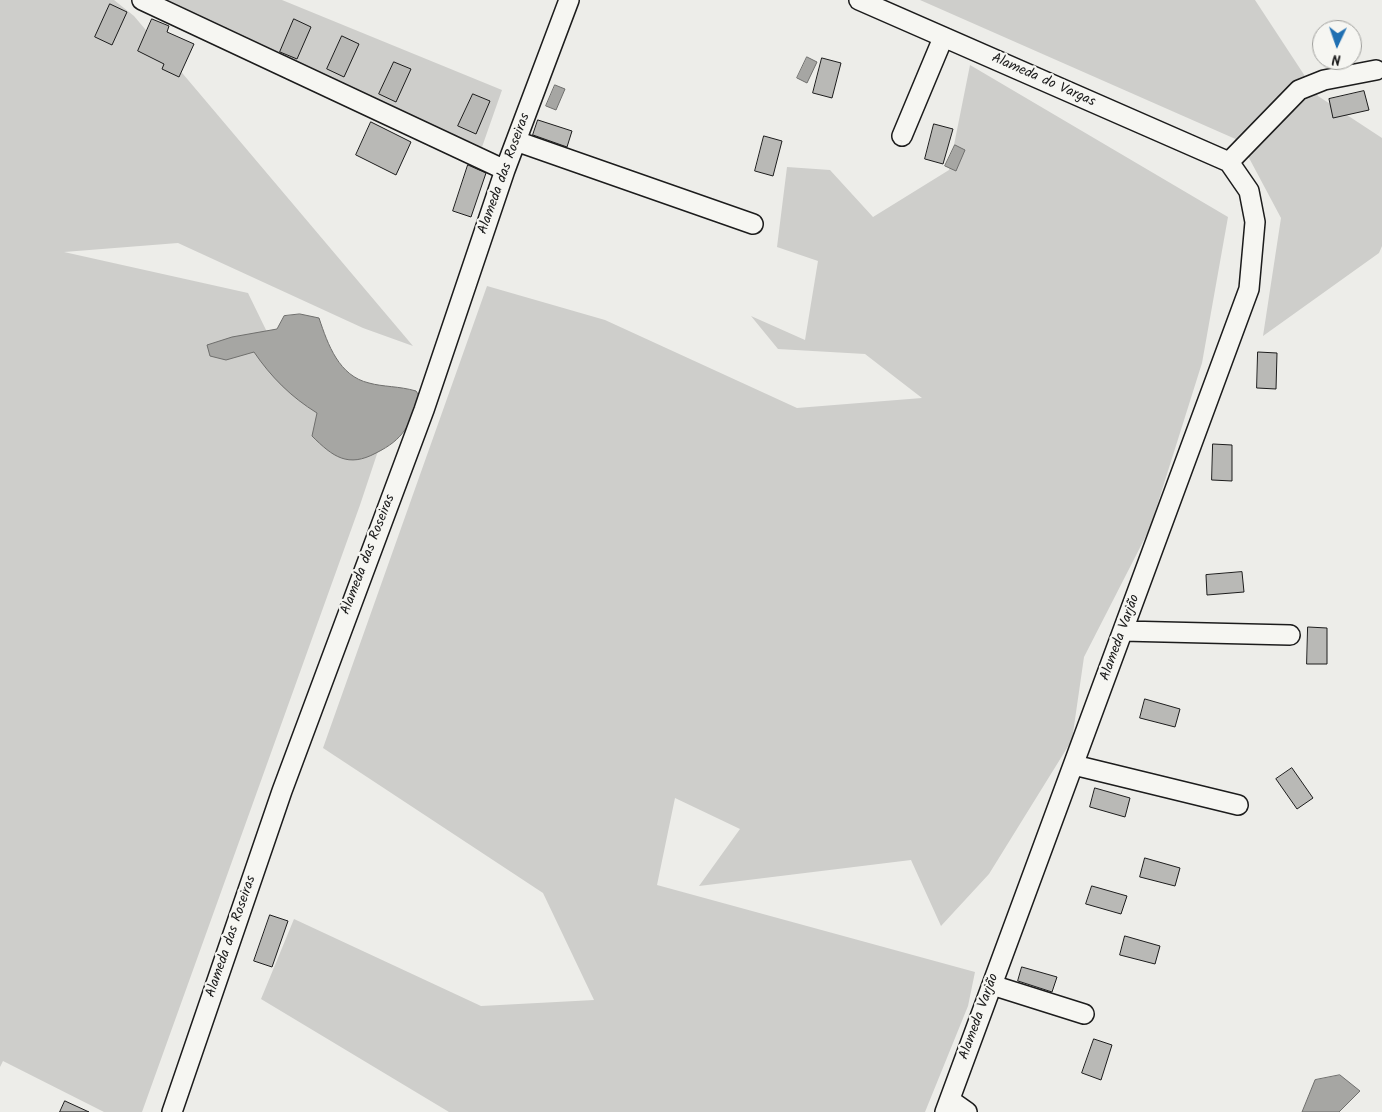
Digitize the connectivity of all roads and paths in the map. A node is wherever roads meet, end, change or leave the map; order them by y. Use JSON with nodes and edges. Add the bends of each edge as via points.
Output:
{"nodes":[{"id":1,"x":142,"y":0,"type":"edge"},
{"id":2,"x":569,"y":0,"type":"edge"},
{"id":3,"x":859,"y":0,"type":"edge"},
{"id":4,"x":943,"y":38,"type":"junction"},
{"id":5,"x":1376,"y":70,"type":"dead end"},
{"id":6,"x":902,"y":136,"type":"dead end"},
{"id":7,"x":516,"y":140,"type":"junction"},
{"id":8,"x":1229,"y":162,"type":"junction"},
{"id":9,"x":505,"y":170,"type":"junction"},
{"id":10,"x":753,"y":224,"type":"dead end"},
{"id":11,"x":1123,"y":631,"type":"junction"},
{"id":12,"x":1290,"y":635,"type":"dead end"},
{"id":13,"x":1074,"y":765,"type":"junction"},
{"id":14,"x":1238,"y":805,"type":"dead end"},
{"id":15,"x":992,"y":985,"type":"junction"},
{"id":16,"x":1084,"y":1014,"type":"dead end"},
{"id":17,"x":947,"y":1106,"type":"edge"},
{"id":18,"x":172,"y":1112,"type":"edge"},
{"id":19,"x":967,"y":1112,"type":"edge"}],
"edges":[{"from":1,"to":9,"type":"street"},
{"from":2,"to":7,"type":"street","name":"Alameda das Roseiras"},
{"from":3,"to":4,"type":"street","name":"Alameda do Vargas"},
{"from":4,"to":6,"type":"street"},
{"from":4,"to":8,"type":"street","name":"Alameda do Vargas"},
{"from":5,"to":8,"type":"street","via":[[1324,80],[1299,90]]},
{"from":7,"to":9,"type":"street","name":"Alameda das Roseiras"},
{"from":7,"to":10,"type":"street"},
{"from":8,"to":11,"type":"street","name":"Alameda Varjão","via":[[1249,191],[1255,222],[1249,289]]},
{"from":9,"to":18,"type":"street","name":"Alameda das Roseiras","via":[[424,410],[282,791]]},
{"from":11,"to":12,"type":"street"},
{"from":11,"to":13,"type":"street","name":"Alameda Varjão"},
{"from":13,"to":14,"type":"street"},
{"from":13,"to":15,"type":"street","name":"Alameda Varjão"},
{"from":15,"to":16,"type":"street"},
{"from":15,"to":17,"type":"street","name":"Alameda Varjão"},
{"from":17,"to":19,"type":"street"}]}
